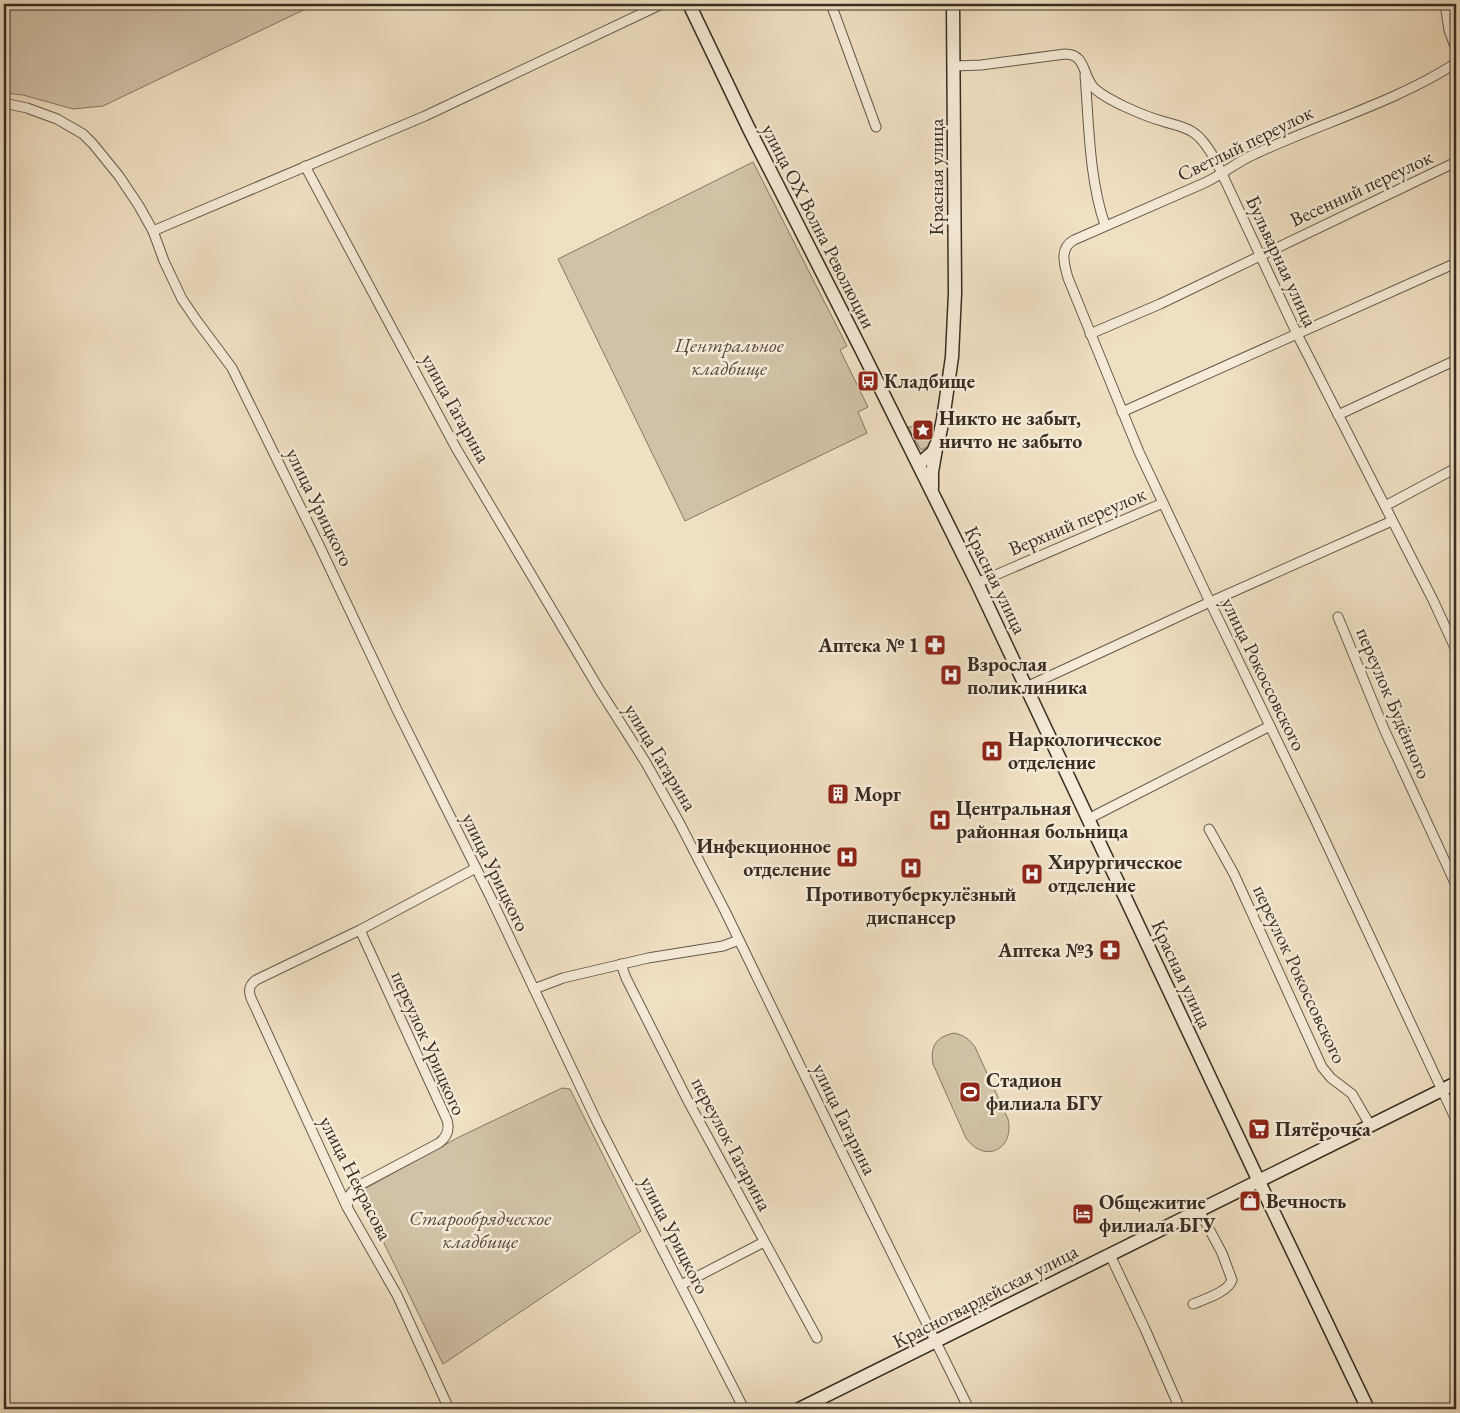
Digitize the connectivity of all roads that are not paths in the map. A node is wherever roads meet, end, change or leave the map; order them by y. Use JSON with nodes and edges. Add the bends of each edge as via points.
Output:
{"nodes":[{"id":1,"x":662,"y":4,"type":"edge"},
{"id":2,"x":689,"y":4,"type":"edge"},
{"id":3,"x":832,"y":4,"type":"edge"},
{"id":4,"x":953,"y":4,"type":"edge"},
{"id":5,"x":1445,"y":4,"type":"edge"},
{"id":6,"x":1456,"y":49,"type":"edge"},
{"id":7,"x":1456,"y":62,"type":"edge"},
{"id":8,"x":954,"y":66,"type":"junction"},
{"id":9,"x":1085,"y":73,"type":"junction"},
{"id":10,"x":4,"y":103,"type":"edge"},
{"id":11,"x":876,"y":127,"type":"dead end"},
{"id":12,"x":1456,"y":162,"type":"edge"},
{"id":13,"x":305,"y":166,"type":"junction"},
{"id":14,"x":1222,"y":174,"type":"junction"},
{"id":15,"x":1105,"y":225,"type":"junction"},
{"id":16,"x":153,"y":231,"type":"junction"},
{"id":17,"x":1074,"y":240,"type":"joint"},
{"id":18,"x":1260,"y":256,"type":"junction"},
{"id":19,"x":1456,"y":263,"type":"edge"},
{"id":20,"x":1090,"y":334,"type":"junction"},
{"id":21,"x":1298,"y":334,"type":"junction"},
{"id":22,"x":1456,"y":360,"type":"edge"},
{"id":23,"x":1122,"y":412,"type":"junction"},
{"id":24,"x":1338,"y":415,"type":"junction"},
{"id":25,"x":939,"y":438,"type":"junction"},
{"id":26,"x":918,"y":464,"type":"junction"},
{"id":27,"x":1456,"y":468,"type":"edge"},
{"id":28,"x":933,"y":493,"type":"junction"},
{"id":29,"x":1163,"y":503,"type":"junction"},
{"id":30,"x":1385,"y":506,"type":"junction"},
{"id":31,"x":1392,"y":522,"type":"junction"},
{"id":32,"x":977,"y":583,"type":"junction"},
{"id":33,"x":1210,"y":602,"type":"junction"},
{"id":34,"x":1338,"y":617,"type":"dead end"},
{"id":35,"x":1456,"y":650,"type":"edge"},
{"id":36,"x":1026,"y":687,"type":"junction"},
{"id":37,"x":1270,"y":726,"type":"junction"},
{"id":38,"x":1088,"y":819,"type":"junction"},
{"id":39,"x":1209,"y":829,"type":"dead end"},
{"id":40,"x":476,"y":868,"type":"junction"},
{"id":41,"x":1456,"y":885,"type":"edge"},
{"id":42,"x":360,"y":930,"type":"junction"},
{"id":43,"x":739,"y":940,"type":"junction"},
{"id":44,"x":620,"y":964,"type":"junction"},
{"id":45,"x":534,"y":989,"type":"junction"},
{"id":46,"x":1456,"y":1083,"type":"edge"},
{"id":47,"x":1442,"y":1090,"type":"junction"},
{"id":48,"x":1456,"y":1120,"type":"edge"},
{"id":49,"x":1370,"y":1125,"type":"junction"},
{"id":50,"x":1258,"y":1181,"type":"junction"},
{"id":51,"x":347,"y":1207,"type":"junction"},
{"id":52,"x":1199,"y":1210,"type":"junction"},
{"id":53,"x":764,"y":1242,"type":"junction"},
{"id":54,"x":1110,"y":1255,"type":"junction"},
{"id":55,"x":681,"y":1285,"type":"junction"},
{"id":56,"x":1193,"y":1304,"type":"dead end"},
{"id":57,"x":817,"y":1338,"type":"dead end"},
{"id":58,"x":935,"y":1342,"type":"junction"},
{"id":59,"x":449,"y":1409,"type":"edge"},
{"id":60,"x":744,"y":1409,"type":"edge"},
{"id":61,"x":799,"y":1409,"type":"edge"},
{"id":62,"x":969,"y":1409,"type":"edge"},
{"id":63,"x":1180,"y":1409,"type":"edge"},
{"id":64,"x":1368,"y":1409,"type":"edge"}],
"edges":[{"from":1,"to":13,"type":"street","via":[[425,116]]},
{"from":2,"to":26,"type":"main road","name":"улица ОХ Волна Революции","via":[[783,199]]},
{"from":3,"to":11,"type":"street"},
{"from":4,"to":8,"type":"main road","name":"Красная улица"},
{"from":5,"to":6,"type":"street"},
{"from":7,"to":14,"type":"street","name":"Светлый переулок","via":[[1407,89],[1254,154]]},
{"from":8,"to":9,"type":"street","name":"Бульварная улица","via":[[1070,54],[1081,61]]},
{"from":8,"to":25,"type":"main road","name":"Красная улица","via":[[953,340]]},
{"from":9,"to":14,"type":"street","name":"Бульварная улица","via":[[1096,90],[1146,115],[1195,133],[1212,154]]},
{"from":9,"to":15,"type":"street","via":[[1091,153]]},
{"from":10,"to":16,"type":"street","name":"улица Урицкого","via":[[48,115],[83,134],[119,176]]},
{"from":12,"to":18,"type":"street","name":"Весенний переулок"},
{"from":13,"to":16,"type":"street"},
{"from":13,"to":43,"type":"street","name":"улица Гагарина","via":[[452,441],[664,794]]},
{"from":14,"to":15,"type":"street","name":"Светлый переулок"},
{"from":14,"to":18,"type":"street","name":"Бульварная улица"},
{"from":15,"to":17,"type":"street","name":"Светлый переулок"},
{"from":16,"to":40,"type":"street","name":"улица Урицкого","via":[[179,293],[237,376]]},
{"from":17,"to":20,"type":"street","name":"улица Рокоссовского","via":[[1065,248],[1064,263]]},
{"from":18,"to":20,"type":"street","name":"Весенний переулок"},
{"from":18,"to":21,"type":"street","name":"Бульварная улица"},
{"from":19,"to":21,"type":"street"},
{"from":20,"to":23,"type":"street","name":"улица Рокоссовского"},
{"from":21,"to":23,"type":"street"},
{"from":21,"to":24,"type":"street","name":"Бульварная улица"},
{"from":22,"to":24,"type":"street"},
{"from":23,"to":29,"type":"street","name":"улица Рокоссовского"},
{"from":24,"to":30,"type":"street","name":"Бульварная улица"},
{"from":25,"to":26,"type":"main road","name":"Красная улица","via":[[933,452]]},
{"from":25,"to":28,"type":"main road","via":[[932,472]]},
{"from":26,"to":28,"type":"main road","name":"Красная улица"},
{"from":27,"to":30,"type":"street"},
{"from":28,"to":32,"type":"main road","name":"Красная улица"},
{"from":29,"to":32,"type":"street","name":"Верхний переулок"},
{"from":29,"to":33,"type":"street","name":"улица Рокоссовского"},
{"from":30,"to":31,"type":"street","name":"Бульварная улица"},
{"from":31,"to":33,"type":"street"},
{"from":31,"to":35,"type":"street","name":"Бульварная улица"},
{"from":32,"to":36,"type":"main road","name":"Красная улица"},
{"from":33,"to":36,"type":"street"},
{"from":33,"to":37,"type":"street","name":"улица Рокоссовского"},
{"from":34,"to":41,"type":"street","name":"переулок Будённого","via":[[1384,728]]},
{"from":36,"to":38,"type":"main road","name":"Красная улица"},
{"from":37,"to":38,"type":"street"},
{"from":37,"to":47,"type":"street","name":"улица Рокоссовского"},
{"from":38,"to":50,"type":"main road","name":"Красная улица"},
{"from":39,"to":49,"type":"street","name":"переулок Рокоссовского","via":[[1234,874],[1322,1067],[1326,1074],[1352,1094]]},
{"from":40,"to":42,"type":"street"},
{"from":40,"to":45,"type":"street","name":"улица Урицкого"},
{"from":42,"to":51,"type":"street","name":"переулок Урицкого","via":[[449,1126],[439,1143],[356,1188],[349,1196]]},
{"from":42,"to":51,"type":"street","name":"улица Некрасова","via":[[256,980],[249,987],[251,998]]},
{"from":43,"to":44,"type":"street","via":[[723,946]]},
{"from":43,"to":58,"type":"street","name":"улица Гагарина"},
{"from":44,"to":45,"type":"street","via":[[556,980]]},
{"from":44,"to":53,"type":"street","name":"переулок Гагарина","via":[[688,1101]]},
{"from":45,"to":55,"type":"street","name":"улица Урицкого","via":[[598,1124]]},
{"from":46,"to":47,"type":"main road","name":"Красногвардейская улица"},
{"from":47,"to":48,"type":"street","name":"улица Рокоссовского"},
{"from":47,"to":49,"type":"main road","name":"Красногвардейская улица"},
{"from":49,"to":50,"type":"main road","name":"Красногвардейская улица"},
{"from":50,"to":52,"type":"main road","name":"Красногвардейская улица"},
{"from":50,"to":64,"type":"main road","name":"Красная улица"},
{"from":51,"to":59,"type":"street","name":"улица Некрасова","via":[[397,1295]]},
{"from":52,"to":54,"type":"main road","name":"Красногвардейская улица"},
{"from":52,"to":56,"type":"street","via":[[1222,1252],[1232,1280],[1226,1288]]},
{"from":53,"to":55,"type":"street"},
{"from":53,"to":57,"type":"street","name":"переулок Гагарина"},
{"from":54,"to":58,"type":"main road","name":"Красногвардейская улица"},
{"from":54,"to":63,"type":"street"},
{"from":55,"to":60,"type":"street","name":"улица Урицкого"},
{"from":58,"to":61,"type":"main road","name":"Красногвардейская улица"},
{"from":58,"to":62,"type":"street","name":"улица Гагарина"}]}
